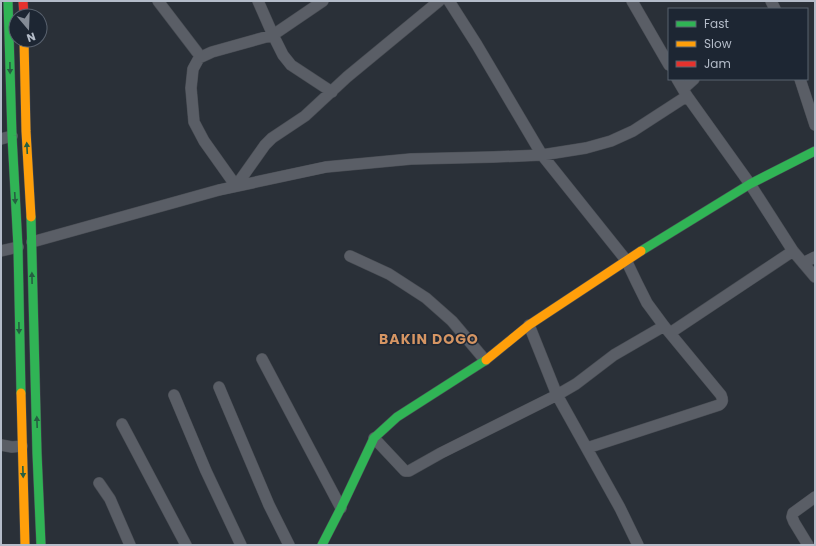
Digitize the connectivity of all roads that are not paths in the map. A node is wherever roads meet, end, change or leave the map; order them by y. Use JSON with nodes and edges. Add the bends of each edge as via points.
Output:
{"nodes":[{"id":1,"x":8,"y":1,"type":"edge"},
{"id":2,"x":158,"y":1,"type":"edge"},
{"id":3,"x":258,"y":1,"type":"edge"},
{"id":4,"x":323,"y":1,"type":"edge"},
{"id":5,"x":439,"y":1,"type":"edge"},
{"id":6,"x":449,"y":1,"type":"edge"},
{"id":7,"x":632,"y":1,"type":"edge"},
{"id":8,"x":273,"y":35,"type":"junction"},
{"id":9,"x":5,"y":42,"type":"edge"},
{"id":10,"x":24,"y":48,"type":"edge"},
{"id":11,"x":197,"y":52,"type":"dead end"},
{"id":12,"x":668,"y":63,"type":"edge"},
{"id":13,"x":678,"y":80,"type":"edge"},
{"id":14,"x":693,"y":80,"type":"edge"},
{"id":15,"x":800,"y":80,"type":"edge"},
{"id":16,"x":332,"y":92,"type":"junction"},
{"id":17,"x":685,"y":92,"type":"junction"},
{"id":18,"x":815,"y":125,"type":"edge"},
{"id":19,"x":12,"y":136,"type":"junction"},
{"id":20,"x":1,"y":139,"type":"edge"},
{"id":21,"x":815,"y":151,"type":"edge"},
{"id":22,"x":542,"y":155,"type":"junction"},
{"id":23,"x":750,"y":184,"type":"junction"},
{"id":24,"x":236,"y":186,"type":"junction"},
{"id":25,"x":32,"y":242,"type":"junction"},
{"id":26,"x":18,"y":247,"type":"junction"},
{"id":27,"x":1,"y":251,"type":"edge"},
{"id":28,"x":793,"y":251,"type":"junction"},
{"id":29,"x":350,"y":256,"type":"dead end"},
{"id":30,"x":815,"y":257,"type":"edge"},
{"id":31,"x":626,"y":260,"type":"junction"},
{"id":32,"x":804,"y":264,"type":"junction"},
{"id":33,"x":815,"y":277,"type":"edge"},
{"id":34,"x":33,"y":300,"type":"junction"},
{"id":35,"x":19,"y":301,"type":"junction"},
{"id":36,"x":529,"y":325,"type":"junction"},
{"id":37,"x":667,"y":330,"type":"junction"},
{"id":38,"x":262,"y":359,"type":"dead end"},
{"id":39,"x":485,"y":360,"type":"junction"},
{"id":40,"x":219,"y":387,"type":"dead end"},
{"id":41,"x":174,"y":395,"type":"dead end"},
{"id":42,"x":557,"y":395,"type":"junction"},
{"id":43,"x":122,"y":424,"type":"dead end"},
{"id":44,"x":374,"y":438,"type":"junction"},
{"id":45,"x":1,"y":444,"type":"edge"},
{"id":46,"x":22,"y":446,"type":"junction"},
{"id":47,"x":587,"y":448,"type":"junction"},
{"id":48,"x":99,"y":483,"type":"dead end"},
{"id":49,"x":815,"y":497,"type":"edge"},
{"id":50,"x":341,"y":508,"type":"junction"},
{"id":51,"x":25,"y":545,"type":"edge"},
{"id":52,"x":41,"y":545,"type":"edge"},
{"id":53,"x":130,"y":545,"type":"edge"},
{"id":54,"x":186,"y":545,"type":"edge"},
{"id":55,"x":241,"y":545,"type":"edge"},
{"id":56,"x":289,"y":545,"type":"edge"},
{"id":57,"x":322,"y":545,"type":"edge"},
{"id":58,"x":638,"y":545,"type":"edge"},
{"id":59,"x":808,"y":545,"type":"edge"}],
"edges":[{"from":1,"to":9,"type":"street"},
{"from":2,"to":11,"type":"street"},
{"from":3,"to":8,"type":"street"},
{"from":4,"to":8,"type":"street"},
{"from":5,"to":16,"type":"street"},
{"from":6,"to":22,"type":"street"},
{"from":7,"to":12,"type":"street"},
{"from":8,"to":16,"type":"street","via":[[290,65]]},
{"from":8,"to":24,"type":"street","via":[[212,52],[200,58],[193,69],[191,88],[194,122],[204,141]]},
{"from":9,"to":19,"type":"street","one_way":true},
{"from":25,"to":10,"type":"street","one_way":true},
{"from":13,"to":17,"type":"street"},
{"from":14,"to":17,"type":"street"},
{"from":15,"to":18,"type":"street"},
{"from":16,"to":24,"type":"street","via":[[305,116],[272,138]]},
{"from":17,"to":22,"type":"street","via":[[633,131],[611,141]]},
{"from":17,"to":23,"type":"street"},
{"from":19,"to":20,"type":"street"},
{"from":19,"to":26,"type":"street","one_way":true},
{"from":21,"to":23,"type":"street"},
{"from":22,"to":24,"type":"street","via":[[411,159],[326,167]]},
{"from":22,"to":31,"type":"street"},
{"from":23,"to":28,"type":"street"},
{"from":23,"to":31,"type":"street"},
{"from":24,"to":25,"type":"street"},
{"from":34,"to":25,"type":"street","one_way":true},
{"from":26,"to":27,"type":"street"},
{"from":26,"to":35,"type":"street"},
{"from":28,"to":32,"type":"street"},
{"from":28,"to":37,"type":"street"},
{"from":29,"to":39,"type":"street","via":[[389,274],[426,298],[452,321]]},
{"from":30,"to":32,"type":"street"},
{"from":31,"to":36,"type":"street"},
{"from":31,"to":37,"type":"street","via":[[647,303]]},
{"from":32,"to":33,"type":"street"},
{"from":34,"to":35,"type":"street"},
{"from":52,"to":34,"type":"street","one_way":true},
{"from":35,"to":46,"type":"street","one_way":true},
{"from":36,"to":39,"type":"street"},
{"from":36,"to":42,"type":"street"},
{"from":37,"to":42,"type":"street","via":[[614,355]]},
{"from":37,"to":47,"type":"street","via":[[722,395],[722,402]]},
{"from":38,"to":50,"type":"street"},
{"from":39,"to":44,"type":"street","via":[[398,417]]},
{"from":40,"to":56,"type":"street","via":[[269,505]]},
{"from":41,"to":55,"type":"street"},
{"from":42,"to":44,"type":"street","via":[[409,471],[405,471]]},
{"from":42,"to":47,"type":"street"},
{"from":43,"to":54,"type":"street"},
{"from":44,"to":50,"type":"street"},
{"from":45,"to":46,"type":"street"},
{"from":46,"to":51,"type":"street","one_way":true},
{"from":47,"to":58,"type":"street"},
{"from":48,"to":53,"type":"street","via":[[110,499]]},
{"from":49,"to":59,"type":"street","via":[[793,512],[792,516]]},
{"from":50,"to":57,"type":"street"}]}
